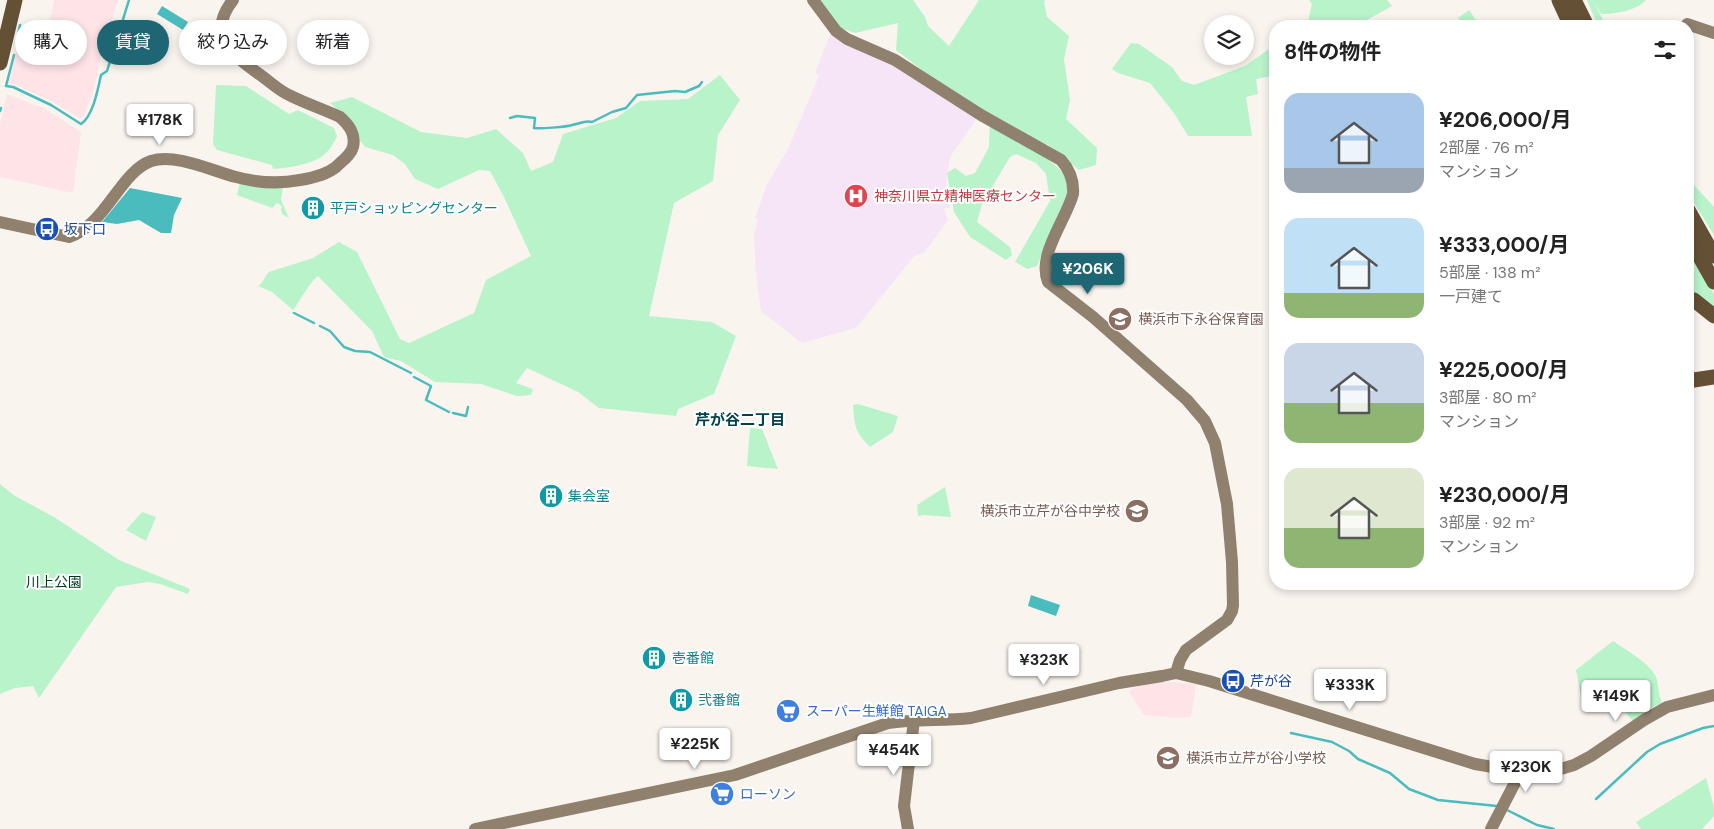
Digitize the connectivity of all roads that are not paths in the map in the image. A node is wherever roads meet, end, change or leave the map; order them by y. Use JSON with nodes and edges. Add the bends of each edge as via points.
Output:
{"nodes":[{"id":1,"x":15,"y":0,"type":"edge"},
{"id":2,"x":233,"y":0,"type":"edge"},
{"id":3,"x":813,"y":0,"type":"edge"},
{"id":4,"x":1559,"y":0,"type":"edge"},
{"id":5,"x":1574,"y":0,"type":"edge"},
{"id":6,"x":1568,"y":20,"type":"edge"},
{"id":7,"x":1584,"y":20,"type":"edge"},
{"id":8,"x":1694,"y":26,"type":"edge"},
{"id":9,"x":1714,"y":33,"type":"edge"},
{"id":10,"x":0,"y":63,"type":"edge"},
{"id":11,"x":1694,"y":212,"type":"edge"},
{"id":12,"x":1694,"y":221,"type":"edge"},
{"id":13,"x":0,"y":222,"type":"edge"},
{"id":14,"x":1714,"y":245,"type":"edge"},
{"id":15,"x":1694,"y":247,"type":"edge"},
{"id":16,"x":1714,"y":256,"type":"edge"},
{"id":17,"x":1714,"y":282,"type":"edge"},
{"id":18,"x":1694,"y":300,"type":"edge"},
{"id":19,"x":1714,"y":316,"type":"edge"},
{"id":20,"x":1714,"y":372,"type":"edge"},
{"id":21,"x":1694,"y":373,"type":"edge"},
{"id":22,"x":1714,"y":377,"type":"edge"},
{"id":23,"x":1694,"y":380,"type":"edge"},
{"id":24,"x":1176,"y":673,"type":"junction"},
{"id":25,"x":1714,"y":695,"type":"edge"},
{"id":26,"x":914,"y":720,"type":"junction"},
{"id":27,"x":1520,"y":772,"type":"junction"},
{"id":28,"x":475,"y":829,"type":"edge"},
{"id":29,"x":908,"y":829,"type":"edge"},
{"id":30,"x":1491,"y":829,"type":"edge"}],
"edges":[{"from":1,"to":10,"type":"highway"},
{"from":2,"to":13,"type":"street","via":[[221,25],[230,51],[286,93],[348,123],[353,145],[346,158],[318,176],[272,183],[237,178],[177,160],[163,159],[142,166],[90,226],[69,238]]},
{"from":3,"to":24,"type":"street","via":[[836,31],[847,39],[896,60],[981,115],[1061,160],[1069,172],[1073,194],[1045,260],[1048,282],[1094,317],[1187,400],[1211,432],[1227,504],[1232,611],[1227,620],[1186,650]]},
{"from":4,"to":6,"type":"highway"},
{"from":5,"to":7,"type":"highway"},
{"from":8,"to":9,"type":"street"},
{"from":11,"to":14,"type":"highway"},
{"from":12,"to":16,"type":"highway"},
{"from":15,"to":17,"type":"highway"},
{"from":18,"to":19,"type":"highway"},
{"from":20,"to":21,"type":"highway"},
{"from":22,"to":23,"type":"highway"},
{"from":24,"to":26,"type":"street","via":[[970,718]]},
{"from":24,"to":27,"type":"street","via":[[1475,764]]},
{"from":25,"to":27,"type":"street","via":[[1667,707],[1574,765],[1541,773]]},
{"from":26,"to":28,"type":"street","via":[[888,723],[735,776]]},
{"from":26,"to":29,"type":"street","via":[[904,806]]},
{"from":27,"to":30,"type":"street"}]}
